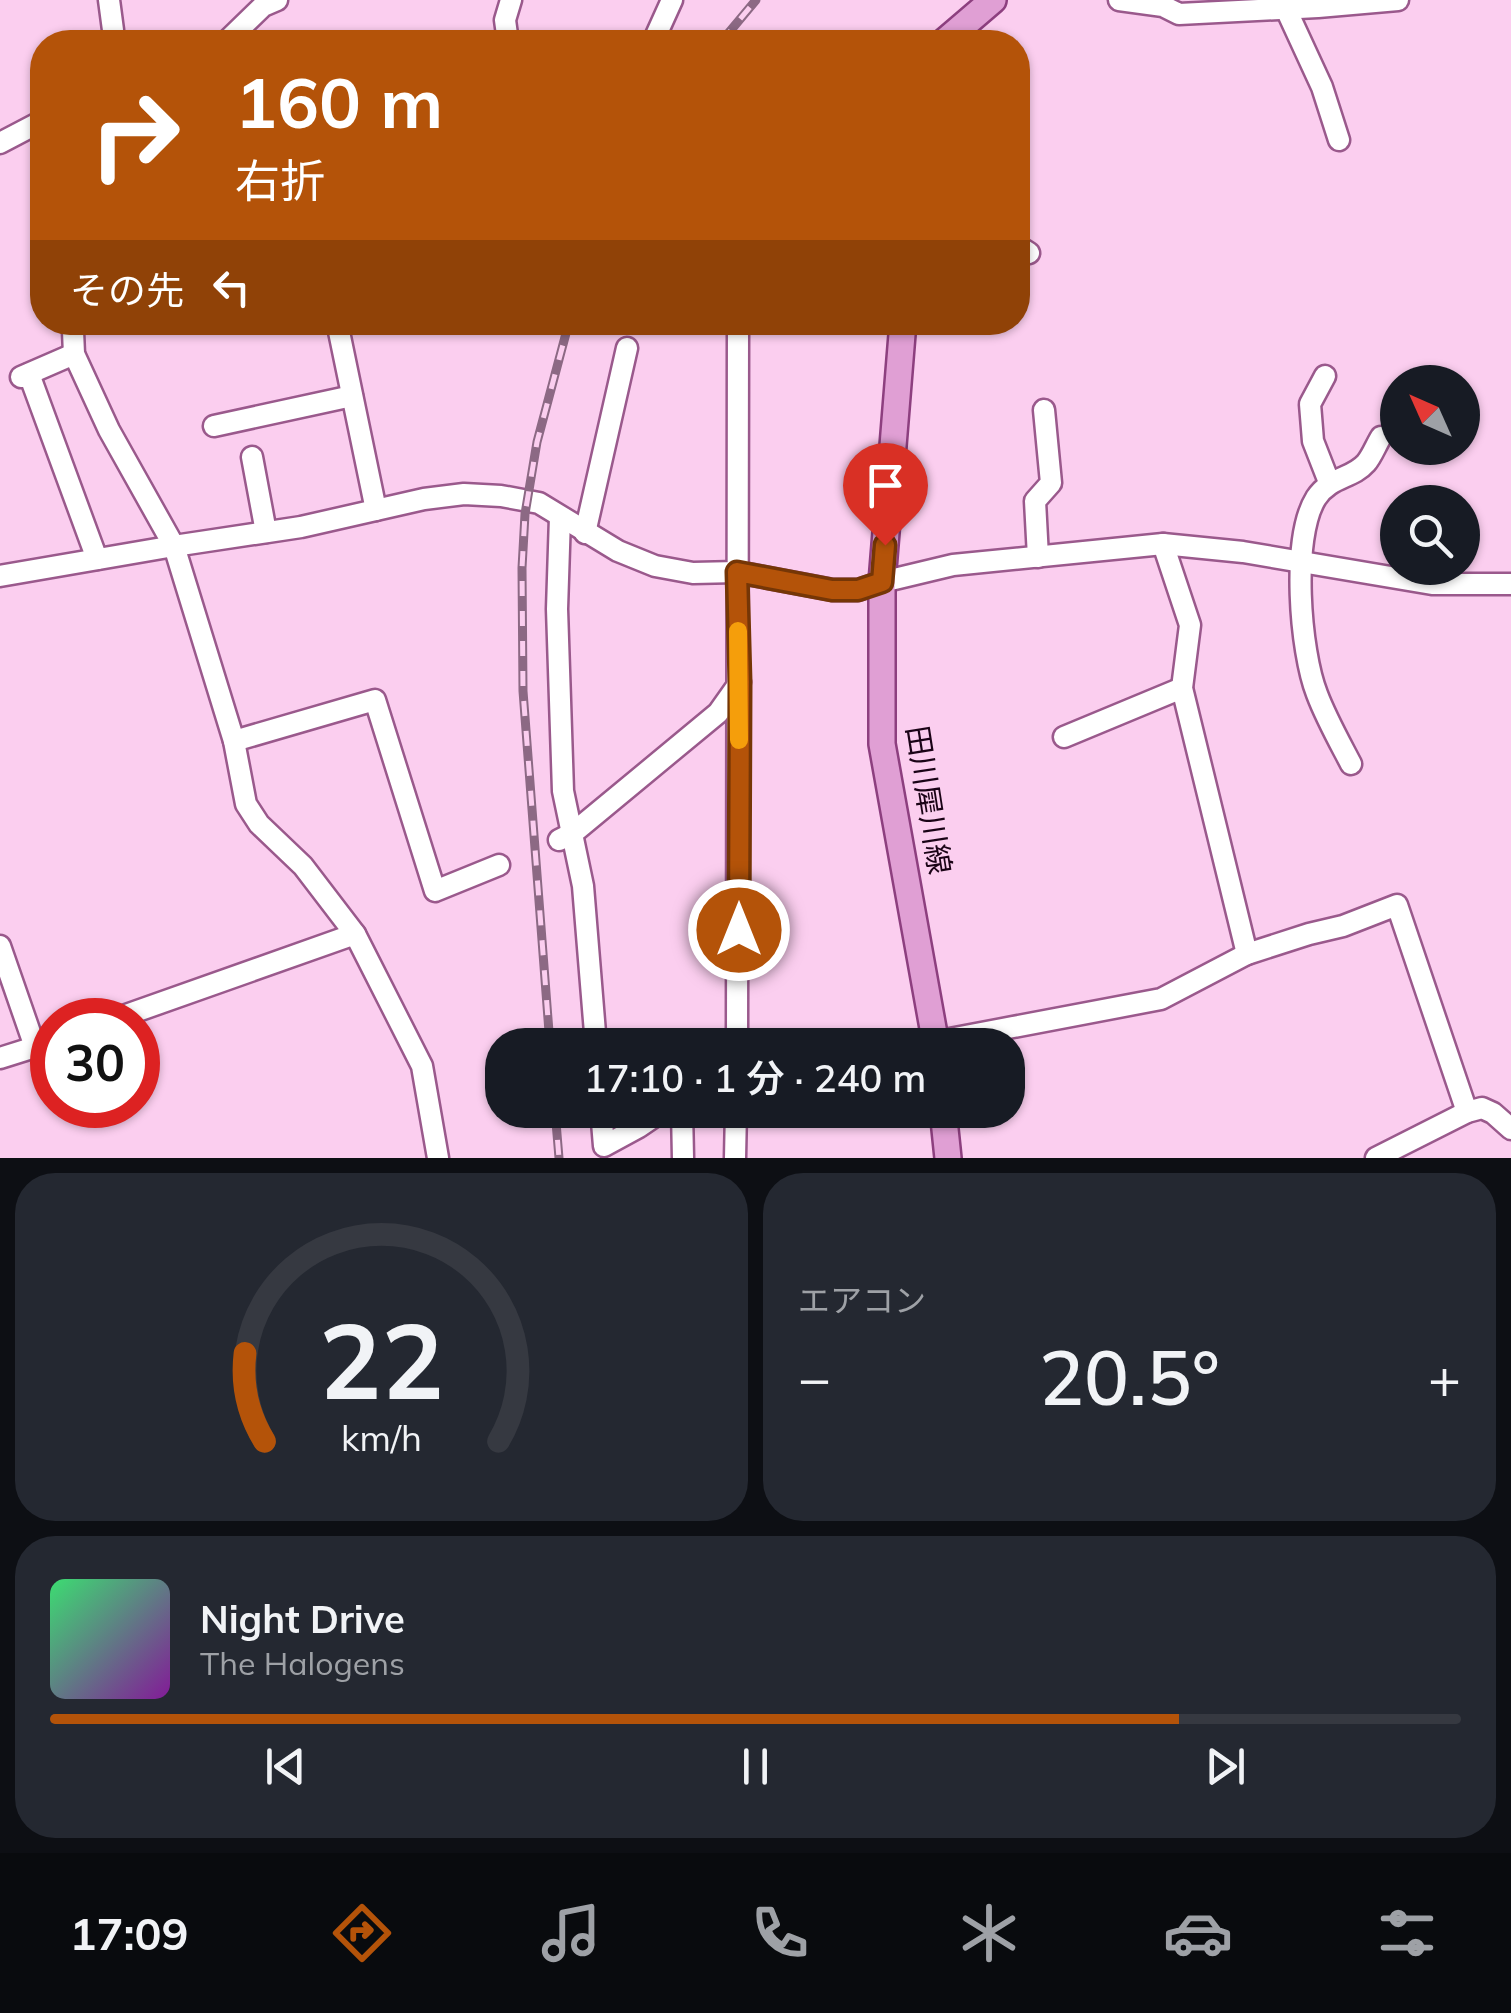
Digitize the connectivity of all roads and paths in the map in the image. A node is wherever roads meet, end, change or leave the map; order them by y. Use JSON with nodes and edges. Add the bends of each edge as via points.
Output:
{"nodes":[{"id":1,"x":109,"y":0,"type":"edge"},
{"id":2,"x":276,"y":0,"type":"edge"},
{"id":3,"x":511,"y":0,"type":"edge"},
{"id":4,"x":672,"y":0,"type":"edge"},
{"id":5,"x":993,"y":0,"type":"edge"},
{"id":6,"x":1119,"y":0,"type":"edge"},
{"id":7,"x":1398,"y":0,"type":"edge"},
{"id":8,"x":1161,"y":3,"type":"edge"},
{"id":9,"x":1286,"y":9,"type":"junction"},
{"id":10,"x":113,"y":30,"type":"edge"},
{"id":11,"x":238,"y":30,"type":"edge"},
{"id":12,"x":506,"y":30,"type":"edge"},
{"id":13,"x":658,"y":30,"type":"edge"},
{"id":14,"x":958,"y":30,"type":"edge"},
{"id":15,"x":30,"y":127,"type":"edge"},
{"id":16,"x":1339,"y":140,"type":"dead end"},
{"id":17,"x":0,"y":143,"type":"edge"},
{"id":18,"x":73,"y":335,"type":"edge"},
{"id":19,"x":339,"y":335,"type":"edge"},
{"id":20,"x":738,"y":335,"type":"edge"},
{"id":21,"x":902,"y":335,"type":"edge"},
{"id":22,"x":627,"y":348,"type":"dead end"},
{"id":23,"x":74,"y":354,"type":"junction"},
{"id":24,"x":1325,"y":376,"type":"dead end"},
{"id":25,"x":352,"y":396,"type":"junction"},
{"id":26,"x":1044,"y":410,"type":"dead end"},
{"id":27,"x":214,"y":426,"type":"dead end"},
{"id":28,"x":1380,"y":440,"type":"edge"},
{"id":29,"x":252,"y":457,"type":"dead end"},
{"id":30,"x":1329,"y":482,"type":"junction"},
{"id":31,"x":376,"y":510,"type":"junction"},
{"id":32,"x":560,"y":517,"type":"junction"},
{"id":33,"x":266,"y":532,"type":"junction"},
{"id":34,"x":586,"y":533,"type":"junction"},
{"id":35,"x":1163,"y":544,"type":"junction"},
{"id":36,"x":174,"y":546,"type":"junction"},
{"id":37,"x":1038,"y":557,"type":"junction"},
{"id":38,"x":97,"y":559,"type":"junction"},
{"id":39,"x":1301,"y":560,"type":"junction"},
{"id":40,"x":737,"y":572,"type":"junction"},
{"id":41,"x":0,"y":576,"type":"edge"},
{"id":42,"x":882,"y":582,"type":"junction"},
{"id":43,"x":1511,"y":584,"type":"edge"},
{"id":44,"x":740,"y":682,"type":"junction"},
{"id":45,"x":1182,"y":688,"type":"junction"},
{"id":46,"x":1064,"y":736,"type":"dead end"},
{"id":47,"x":234,"y":742,"type":"junction"},
{"id":48,"x":1351,"y":764,"type":"dead end"},
{"id":49,"x":566,"y":837,"type":"junction"},
{"id":50,"x":499,"y":866,"type":"dead end"},
{"id":51,"x":355,"y":934,"type":"junction"},
{"id":52,"x":0,"y":946,"type":"edge"},
{"id":53,"x":1247,"y":954,"type":"junction"},
{"id":54,"x":160,"y":1003,"type":"edge"},
{"id":55,"x":30,"y":1013,"type":"edge"},
{"id":56,"x":595,"y":1028,"type":"edge"},
{"id":57,"x":738,"y":1028,"type":"edge"},
{"id":58,"x":927,"y":1028,"type":"edge"},
{"id":59,"x":1012,"y":1028,"type":"edge"},
{"id":60,"x":30,"y":1048,"type":"edge"},
{"id":61,"x":0,"y":1058,"type":"edge"},
{"id":62,"x":1467,"y":1112,"type":"junction"},
{"id":63,"x":602,"y":1128,"type":"edge"},
{"id":64,"x":637,"y":1128,"type":"edge"},
{"id":65,"x":682,"y":1128,"type":"edge"},
{"id":66,"x":736,"y":1128,"type":"edge"},
{"id":67,"x":945,"y":1128,"type":"edge"},
{"id":68,"x":1511,"y":1129,"type":"edge"},
{"id":69,"x":438,"y":1158,"type":"edge"},
{"id":70,"x":682,"y":1158,"type":"edge"},
{"id":71,"x":735,"y":1158,"type":"edge"},
{"id":72,"x":948,"y":1158,"type":"edge"},
{"id":73,"x":1376,"y":1158,"type":"edge"}],
"edges":[{"from":1,"to":10,"type":"street"},
{"from":2,"to":11,"type":"street"},
{"from":3,"to":12,"type":"street"},
{"from":4,"to":13,"type":"street"},
{"from":5,"to":14,"type":"main road"},
{"from":6,"to":8,"type":"street"},
{"from":7,"to":9,"type":"street"},
{"from":8,"to":9,"type":"street","via":[[1179,14]]},
{"from":9,"to":16,"type":"street"},
{"from":15,"to":17,"type":"street"},
{"from":18,"to":23,"type":"street"},
{"from":19,"to":25,"type":"street"},
{"from":20,"to":40,"type":"street"},
{"from":21,"to":42,"type":"main road","name":"田川犀川線"},
{"from":22,"to":34,"type":"street"},
{"from":23,"to":36,"type":"street"},
{"from":23,"to":38,"type":"street","via":[[25,375]]},
{"from":24,"to":30,"type":"street","via":[[1310,404],[1313,441]]},
{"from":25,"to":27,"type":"street"},
{"from":25,"to":31,"type":"street"},
{"from":26,"to":37,"type":"street","via":[[1051,483],[1035,501]]},
{"from":28,"to":30,"type":"street","via":[[1364,466]]},
{"from":29,"to":33,"type":"street"},
{"from":30,"to":39,"type":"street","via":[[1309,512]]},
{"from":31,"to":32,"type":"street","via":[[464,494],[539,502]]},
{"from":31,"to":33,"type":"street"},
{"from":32,"to":34,"type":"street"},
{"from":32,"to":49,"type":"street"},
{"from":33,"to":36,"type":"street"},
{"from":34,"to":40,"type":"street","via":[[655,566]]},
{"from":35,"to":37,"type":"street"},
{"from":35,"to":39,"type":"street"},
{"from":35,"to":45,"type":"street","via":[[1190,626]]},
{"from":36,"to":38,"type":"street"},
{"from":36,"to":47,"type":"street"},
{"from":37,"to":42,"type":"street","via":[[953,565]]},
{"from":38,"to":41,"type":"street"},
{"from":39,"to":43,"type":"street","via":[[1432,584]]},
{"from":39,"to":48,"type":"street","via":[[1306,654],[1316,692]]},
{"from":40,"to":42,"type":"street","via":[[832,590]]},
{"from":40,"to":44,"type":"street"},
{"from":42,"to":58,"type":"main road","name":"田川犀川線","via":[[882,744]]},
{"from":44,"to":49,"type":"street","via":[[718,713]]},
{"from":44,"to":57,"type":"street"},
{"from":45,"to":46,"type":"street"},
{"from":45,"to":53,"type":"street"},
{"from":47,"to":50,"type":"street","via":[[375,700],[434,891]]},
{"from":47,"to":51,"type":"street","via":[[246,804]]},
{"from":49,"to":56,"type":"street","via":[[583,886]]},
{"from":51,"to":54,"type":"street"},
{"from":51,"to":69,"type":"street","via":[[422,1066]]},
{"from":52,"to":55,"type":"street"},
{"from":53,"to":59,"type":"street","via":[[1162,999]]},
{"from":53,"to":62,"type":"street","via":[[1397,905]]},
{"from":60,"to":61,"type":"street"},
{"from":62,"to":68,"type":"street","via":[[1482,1108]]},
{"from":62,"to":73,"type":"street"},
{"from":63,"to":64,"type":"street","via":[[604,1146]]},
{"from":65,"to":70,"type":"street"},
{"from":66,"to":71,"type":"street"},
{"from":67,"to":72,"type":"main road"}]}
